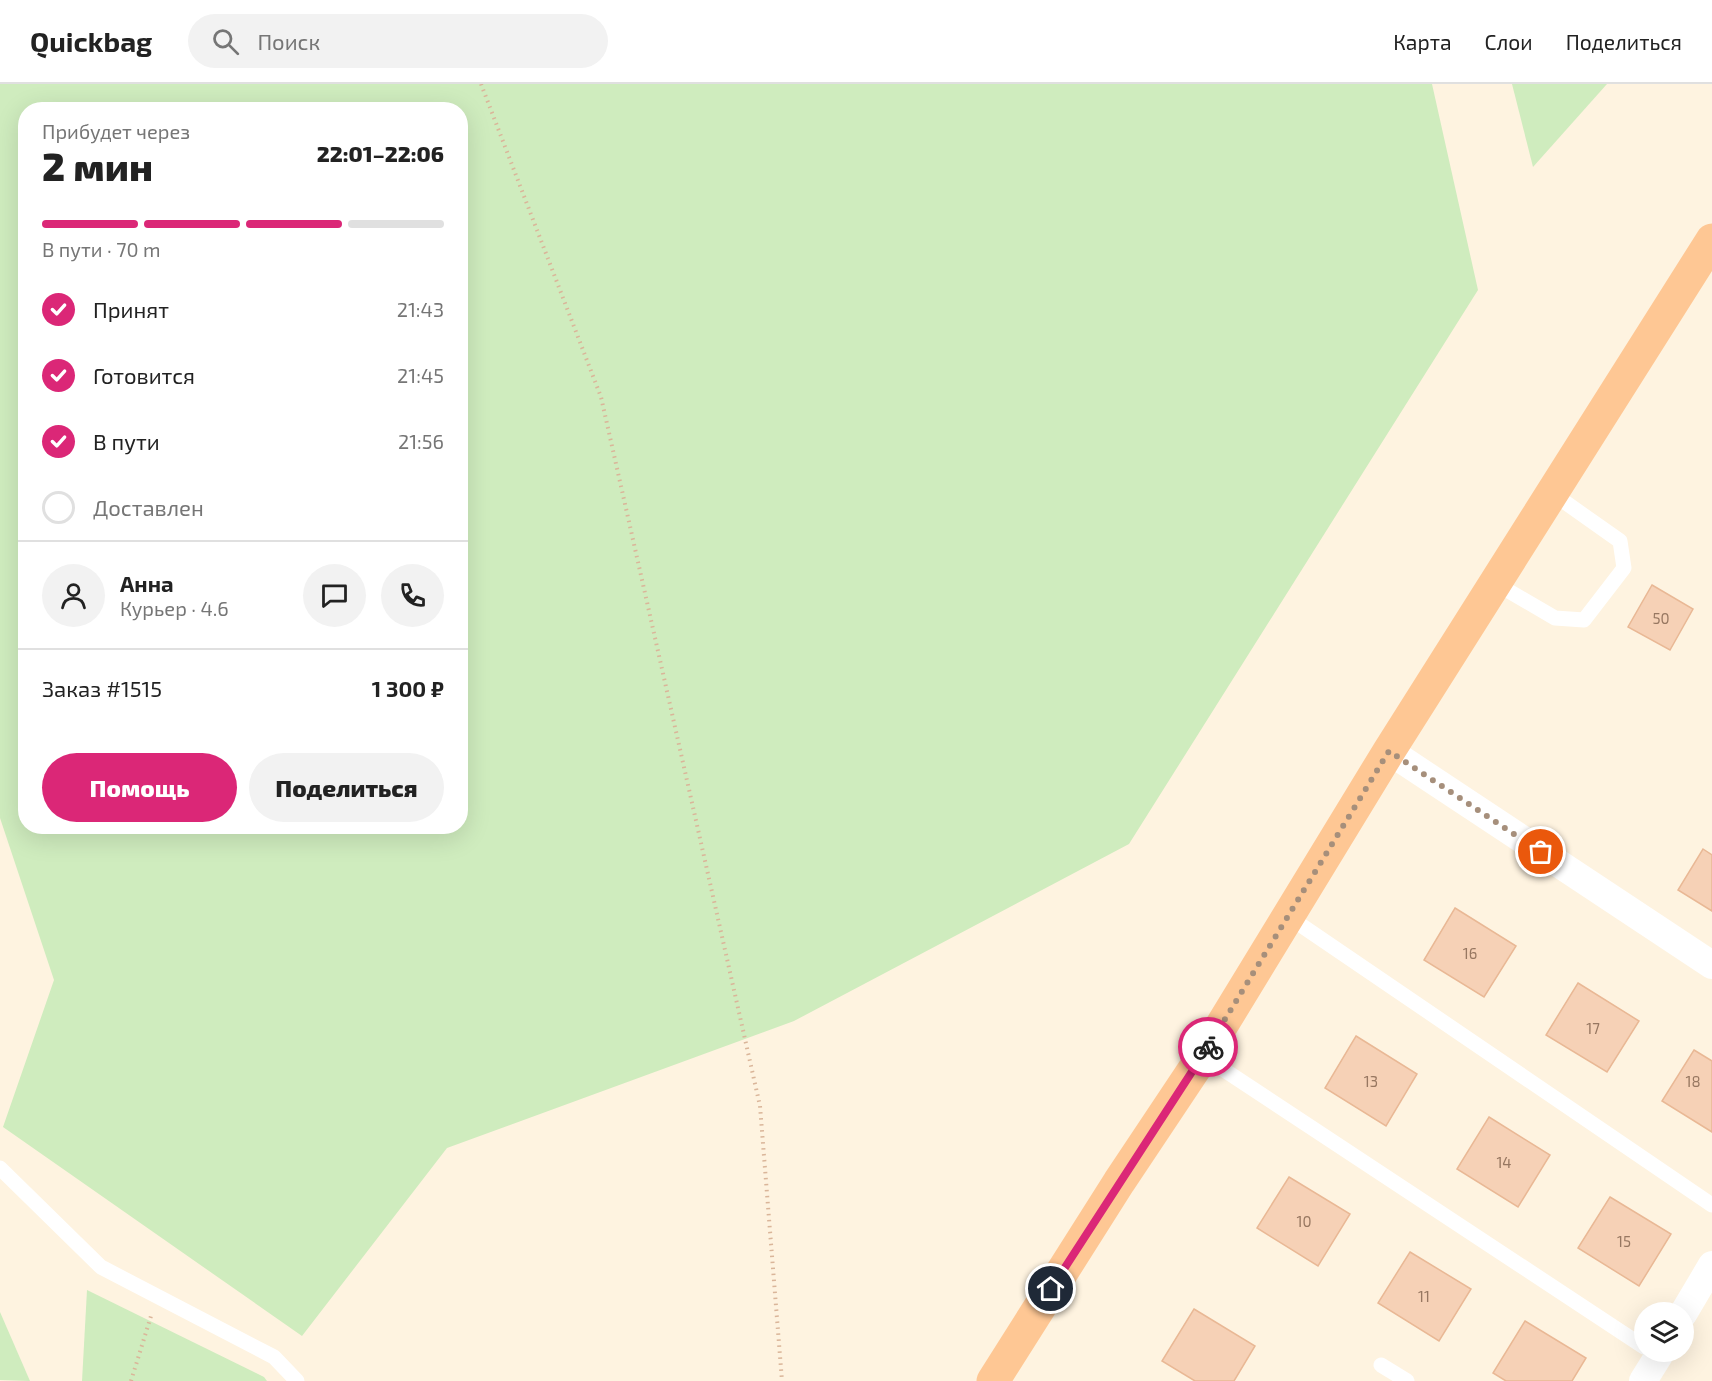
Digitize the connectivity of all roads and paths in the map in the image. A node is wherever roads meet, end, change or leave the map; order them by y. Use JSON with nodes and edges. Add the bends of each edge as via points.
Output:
{"nodes":[{"id":1,"x":481,"y":84,"type":"edge"},
{"id":2,"x":1712,"y":240,"type":"edge"},
{"id":3,"x":1552,"y":493,"type":"junction"},
{"id":4,"x":1495,"y":583,"type":"junction"},
{"id":5,"x":1389,"y":751,"type":"junction"},
{"id":6,"x":1289,"y":917,"type":"junction"},
{"id":7,"x":1712,"y":965,"type":"edge"},
{"id":8,"x":1203,"y":1056,"type":"junction"},
{"id":9,"x":0,"y":1168,"type":"edge"},
{"id":10,"x":1712,"y":1205,"type":"edge"},
{"id":11,"x":1712,"y":1265,"type":"edge"},
{"id":12,"x":157,"y":1296,"type":"junction"},
{"id":13,"x":1690,"y":1302,"type":"edge"},
{"id":14,"x":1634,"y":1339,"type":"edge"},
{"id":15,"x":1650,"y":1362,"type":"edge"},
{"id":16,"x":1381,"y":1365,"type":"dead end"},
{"id":17,"x":131,"y":1381,"type":"edge"},
{"id":18,"x":297,"y":1381,"type":"edge"},
{"id":19,"x":782,"y":1381,"type":"edge"},
{"id":20,"x":993,"y":1381,"type":"edge"},
{"id":21,"x":1407,"y":1381,"type":"edge"},
{"id":22,"x":1643,"y":1381,"type":"edge"}],
"edges":[{"from":1,"to":19,"type":"path","via":[[601,397],[760,1106]]},
{"from":2,"to":3,"type":"highway"},
{"from":3,"to":4,"type":"highway"},
{"from":3,"to":4,"type":"lane","via":[[1620,541],[1624,567],[1584,620],[1556,618]]},
{"from":4,"to":5,"type":"highway"},
{"from":5,"to":6,"type":"highway"},
{"from":5,"to":7,"type":"street"},
{"from":6,"to":8,"type":"highway"},
{"from":6,"to":10,"type":"lane"},
{"from":8,"to":14,"type":"lane"},
{"from":8,"to":20,"type":"highway"},
{"from":9,"to":12,"type":"lane","via":[[101,1267]]},
{"from":11,"to":13,"type":"street"},
{"from":12,"to":17,"type":"path"},
{"from":12,"to":18,"type":"lane","via":[[274,1357]]},
{"from":15,"to":22,"type":"street"},
{"from":16,"to":21,"type":"lane"}]}
